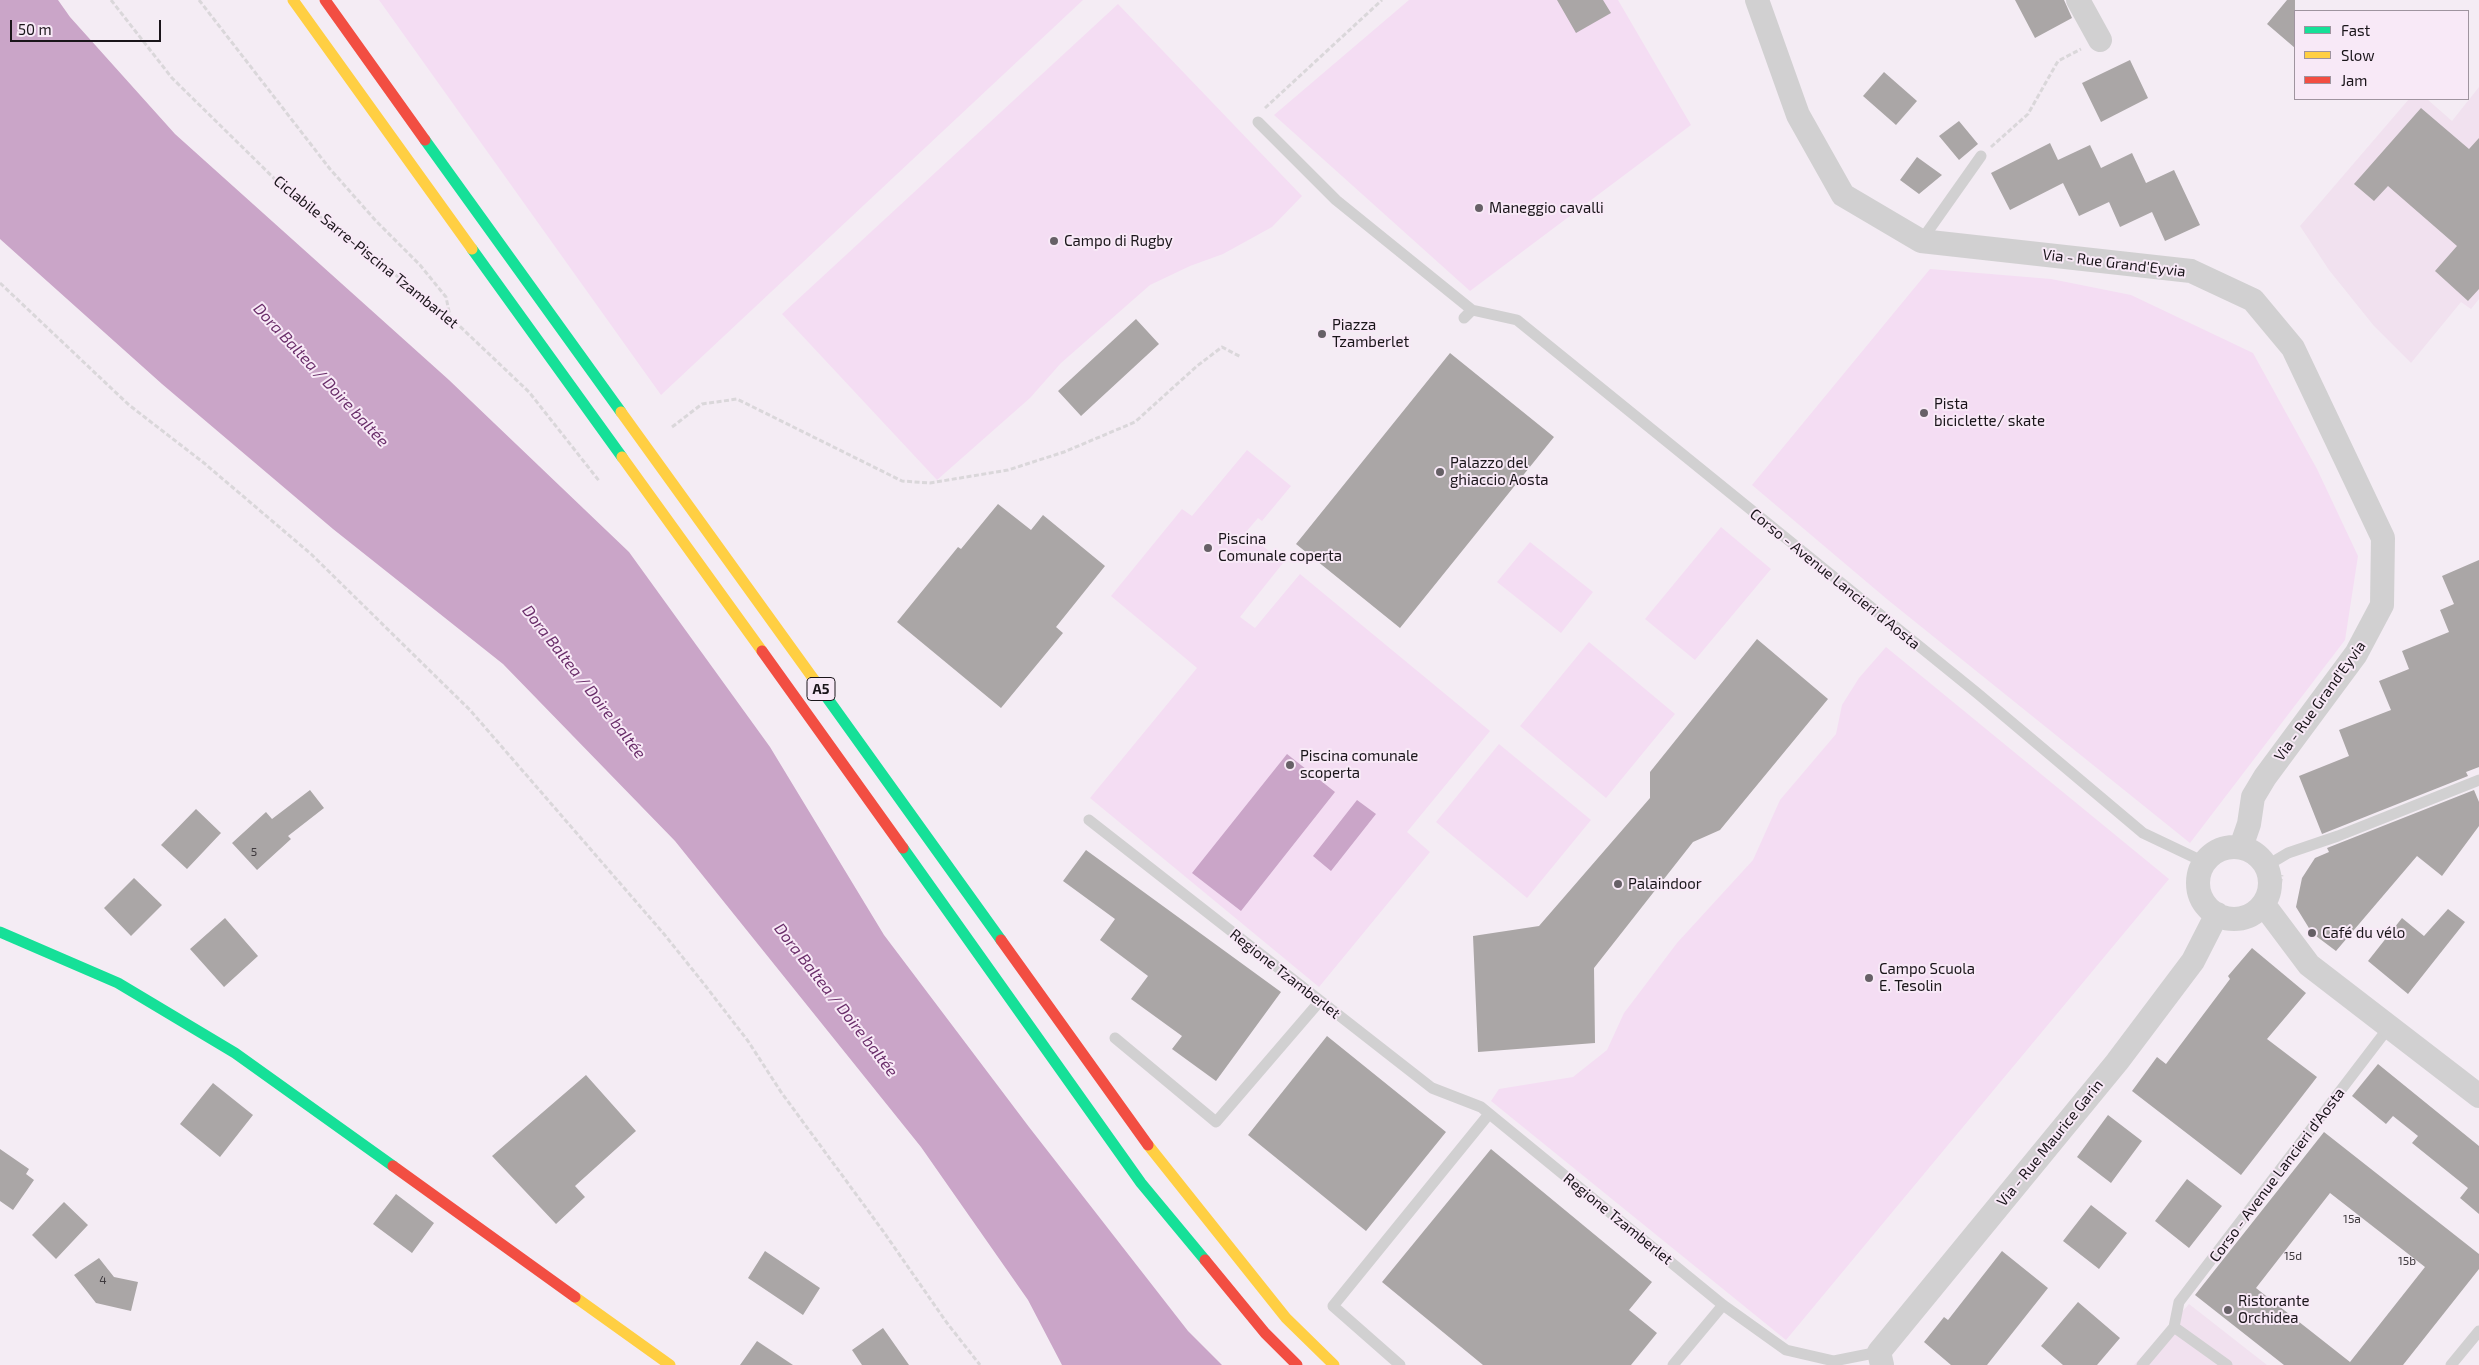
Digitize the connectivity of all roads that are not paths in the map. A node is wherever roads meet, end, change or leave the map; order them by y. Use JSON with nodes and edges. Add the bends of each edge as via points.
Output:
{"nodes":[{"id":1,"x":293,"y":0,"type":"edge"},
{"id":2,"x":325,"y":0,"type":"edge"},
{"id":3,"x":1757,"y":0,"type":"edge"},
{"id":4,"x":2078,"y":0,"type":"edge"},
{"id":5,"x":2100,"y":40,"type":"road end"},
{"id":6,"x":1258,"y":122,"type":"road end"},
{"id":7,"x":1981,"y":156,"type":"road end"},
{"id":8,"x":1921,"y":241,"type":"junction"},
{"id":9,"x":2479,"y":780,"type":"edge"},
{"id":10,"x":1089,"y":820,"type":"dead end"},
{"id":11,"x":2241,"y":847,"type":"junction"},
{"id":12,"x":2204,"y":862,"type":"junction"},
{"id":13,"x":2266,"y":866,"type":"junction"},
{"id":14,"x":2264,"y":905,"type":"junction"},
{"id":15,"x":2217,"y":914,"type":"junction"},
{"id":16,"x":0,"y":932,"type":"edge"},
{"id":17,"x":1320,"y":1002,"type":"junction"},
{"id":18,"x":2389,"y":1027,"type":"junction"},
{"id":19,"x":1115,"y":1038,"type":"dead end"},
{"id":20,"x":2479,"y":1096,"type":"edge"},
{"id":21,"x":1489,"y":1114,"type":"junction"},
{"id":22,"x":1723,"y":1305,"type":"junction"},
{"id":23,"x":2174,"y":1326,"type":"junction"},
{"id":24,"x":2479,"y":1331,"type":"edge"},
{"id":25,"x":1881,"y":1358,"type":"edge"},
{"id":26,"x":657,"y":1362,"type":"edge"},
{"id":27,"x":1832,"y":1363,"type":"edge"},
{"id":28,"x":1297,"y":1365,"type":"edge"},
{"id":29,"x":1334,"y":1365,"type":"edge"},
{"id":30,"x":1400,"y":1365,"type":"edge"},
{"id":31,"x":1673,"y":1365,"type":"edge"},
{"id":32,"x":2142,"y":1365,"type":"edge"},
{"id":33,"x":2227,"y":1365,"type":"edge"},
{"id":34,"x":2451,"y":1365,"type":"edge"}],
"edges":[{"from":1,"to":28,"type":"main road","number":"A5","via":[[728,603],[1140,1183],[1265,1333]]},
{"from":2,"to":29,"type":"main road","number":"A5","via":[[1162,1166],[1286,1318]]},
{"from":3,"to":8,"type":"street","name":"Via - Rue Grand'Eyvia","via":[[1798,115],[1843,195]]},
{"from":4,"to":5,"type":"street"},
{"from":6,"to":12,"type":"lane","name":"Corso - Avenue Lancieri d'Aosta","via":[[1336,200],[1468,314],[1517,320],[1976,693],[2143,834]]},
{"from":7,"to":8,"type":"lane"},
{"from":8,"to":11,"type":"street","name":"Via - Rue Grand'Eyvia","via":[[2190,271],[2253,300],[2293,348],[2383,538],[2382,605],[2356,654],[2265,776],[2253,797]]},
{"from":9,"to":13,"type":"lane","via":[[2288,853]]},
{"from":10,"to":17,"type":"lane","name":"Regione Tzamberlet"},
{"from":11,"to":12,"type":"street","via":[[2220,849]]},
{"from":11,"to":13,"type":"street","via":[[2259,856]]},
{"from":12,"to":15,"type":"street","via":[[2198,876],[2198,887],[2207,907]]},
{"from":13,"to":14,"type":"street","via":[[2271,884]]},
{"from":14,"to":15,"type":"street","via":[[2242,919],[2232,920]]},
{"from":14,"to":18,"type":"street","via":[[2309,965]]},
{"from":15,"to":25,"type":"street","name":"Via - Rue Maurice Garin","via":[[2193,961],[2117,1062]]},
{"from":16,"to":26,"type":"main road","via":[[118,983],[235,1053]]},
{"from":17,"to":19,"type":"lane","via":[[1216,1122]]},
{"from":17,"to":21,"type":"lane","name":"Regione Tzamberlet","via":[[1432,1088],[1481,1107]]},
{"from":18,"to":20,"type":"street"},
{"from":18,"to":23,"type":"lane","name":"Corso - Avenue Lancieri d'Aosta","via":[[2179,1302]]},
{"from":21,"to":22,"type":"lane","name":"Regione Tzamberlet"},
{"from":21,"to":30,"type":"lane","via":[[1333,1306]]},
{"from":22,"to":27,"type":"lane","name":"Regione Tzamberlet","via":[[1786,1350]]},
{"from":22,"to":31,"type":"lane"},
{"from":23,"to":32,"type":"lane","name":"Corso - Avenue Lancieri d'Aosta"},
{"from":23,"to":33,"type":"lane"},
{"from":24,"to":34,"type":"lane"},
{"from":25,"to":27,"type":"lane","name":"Regione Tzamberlet"}]}
